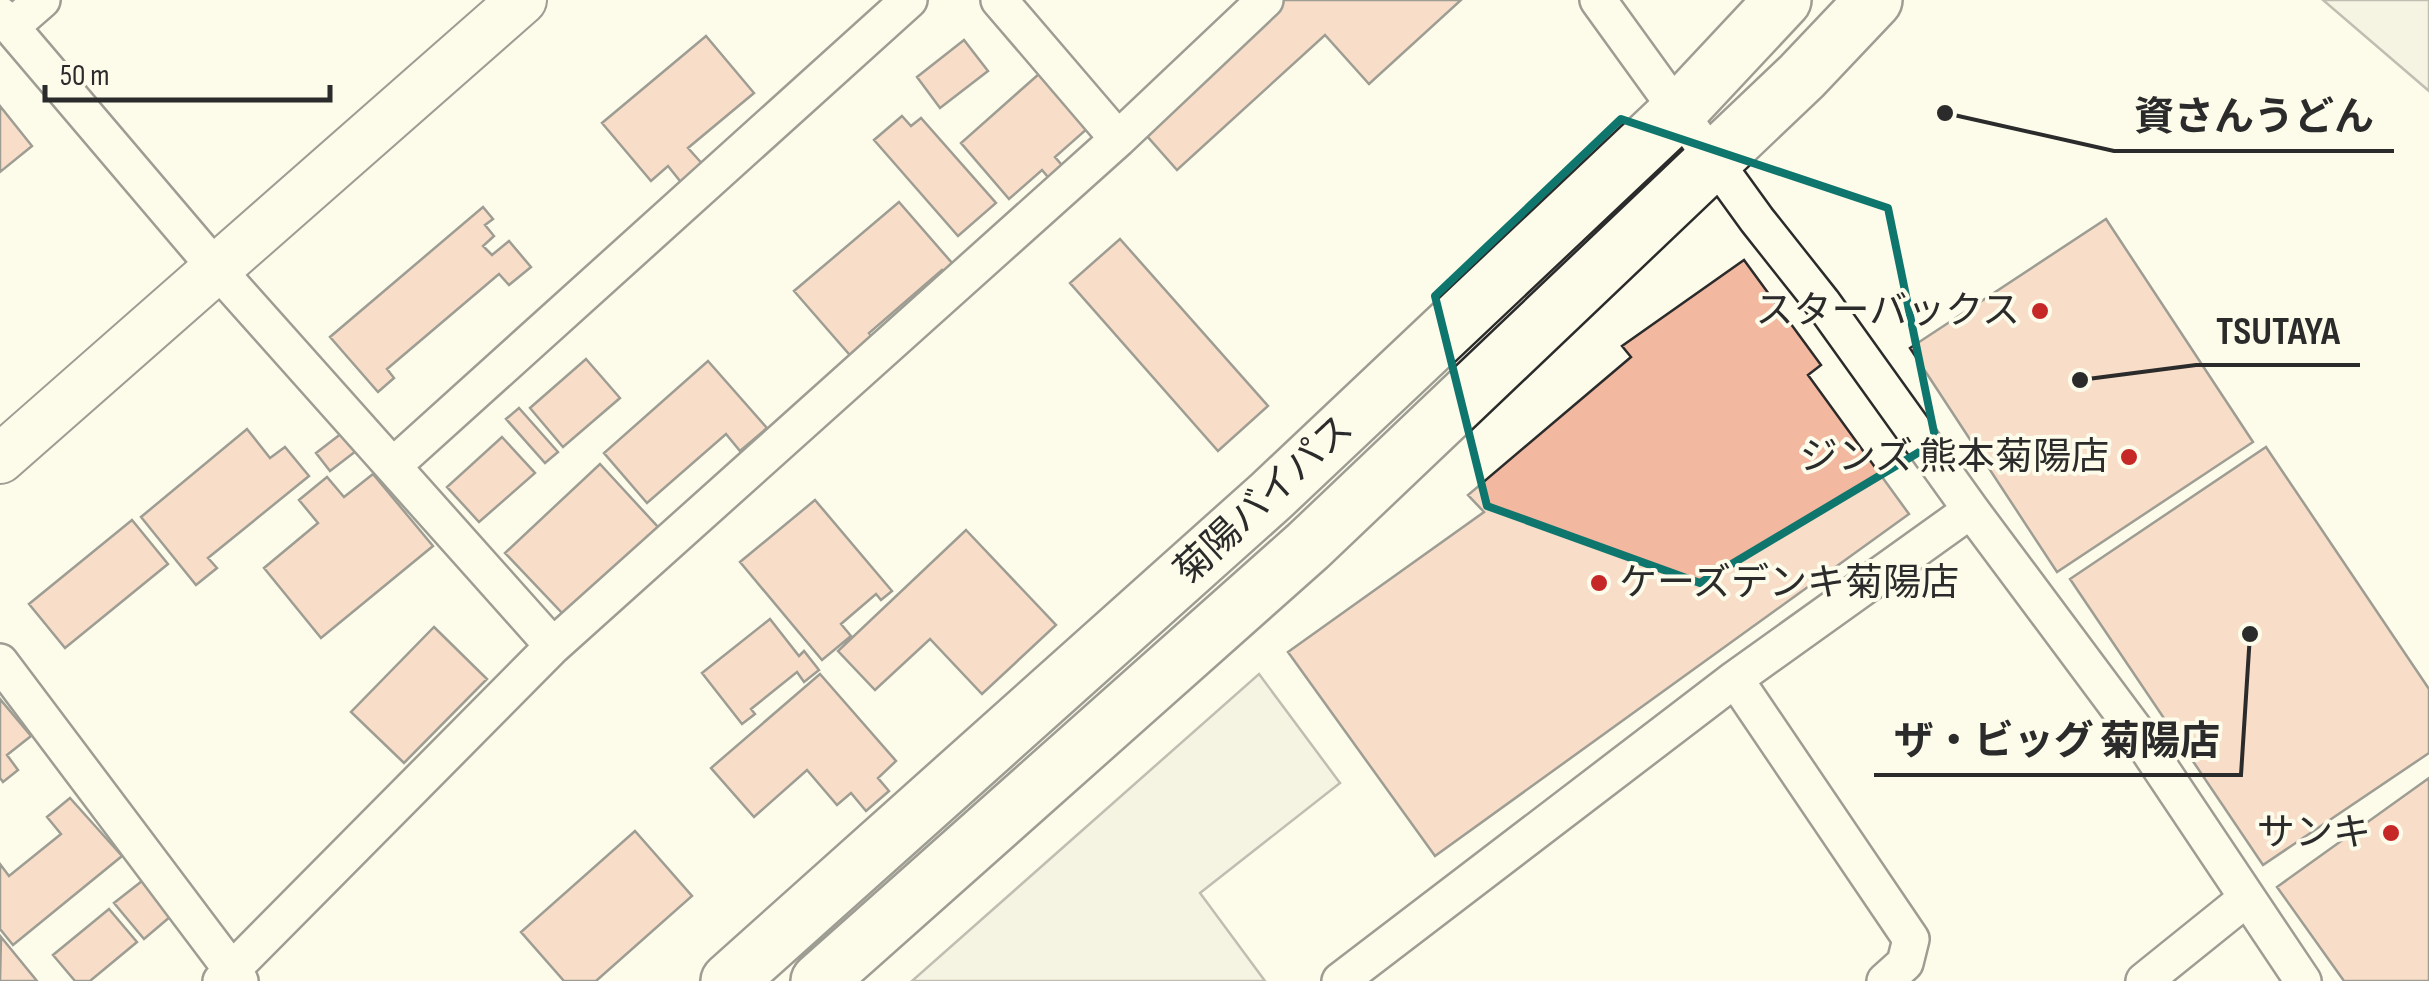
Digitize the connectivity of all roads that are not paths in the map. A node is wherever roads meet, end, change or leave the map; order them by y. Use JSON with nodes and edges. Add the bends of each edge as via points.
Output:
{"nodes":[{"id":1,"x":42,"y":0,"type":"edge"},
{"id":2,"x":522,"y":0,"type":"edge"},
{"id":3,"x":909,"y":0,"type":"edge"},
{"id":4,"x":1000,"y":0,"type":"edge"},
{"id":5,"x":1265,"y":0,"type":"edge"},
{"id":6,"x":1598,"y":0,"type":"edge"},
{"id":7,"x":1783,"y":0,"type":"edge"},
{"id":8,"x":1874,"y":0,"type":"edge"},
{"id":9,"x":6,"y":22,"type":"edge"},
{"id":10,"x":1680,"y":110,"type":"junction"},
{"id":11,"x":1118,"y":140,"type":"junction"},
{"id":12,"x":1715,"y":159,"type":"junction"},
{"id":13,"x":215,"y":267,"type":"junction"},
{"id":14,"x":0,"y":458,"type":"edge"},
{"id":15,"x":394,"y":465,"type":"junction"},
{"id":16,"x":1970,"y":510,"type":"junction"},
{"id":17,"x":552,"y":646,"type":"junction"},
{"id":18,"x":0,"y":662,"type":"edge"},
{"id":19,"x":1735,"y":679,"type":"junction"},
{"id":20,"x":2248,"y":898,"type":"junction"},
{"id":21,"x":231,"y":977,"type":"edge"},
{"id":22,"x":728,"y":981,"type":"edge"},
{"id":23,"x":819,"y":981,"type":"edge"},
{"id":24,"x":1340,"y":981,"type":"edge"},
{"id":25,"x":1885,"y":981,"type":"edge"},
{"id":26,"x":2144,"y":981,"type":"edge"},
{"id":27,"x":2303,"y":981,"type":"edge"}],
"edges":[{"from":1,"to":9,"type":"street"},
{"from":2,"to":13,"type":"street"},
{"from":3,"to":15,"type":"street"},
{"from":4,"to":11,"type":"street"},
{"from":5,"to":11,"type":"street"},
{"from":6,"to":10,"type":"street"},
{"from":7,"to":10,"type":"highway","name":"菊陽バイパス"},
{"from":8,"to":12,"type":"highway","name":"菊陽バイパス"},
{"from":9,"to":13,"type":"street"},
{"from":10,"to":12,"type":"street"},
{"from":10,"to":22,"type":"highway","name":"菊陽バイパス","via":[[1271,496]]},
{"from":11,"to":17,"type":"street"},
{"from":12,"to":16,"type":"street"},
{"from":12,"to":23,"type":"highway","name":"菊陽バイパス","via":[[1308,546]]},
{"from":13,"to":14,"type":"street"},
{"from":13,"to":15,"type":"street"},
{"from":15,"to":17,"type":"street"},
{"from":16,"to":19,"type":"street"},
{"from":16,"to":20,"type":"street","via":[[2135,730]]},
{"from":17,"to":21,"type":"street"},
{"from":18,"to":21,"type":"street"},
{"from":19,"to":24,"type":"street"},
{"from":19,"to":25,"type":"street","via":[[1911,939],[1904,963]]},
{"from":20,"to":26,"type":"street"},
{"from":20,"to":27,"type":"street"}]}
